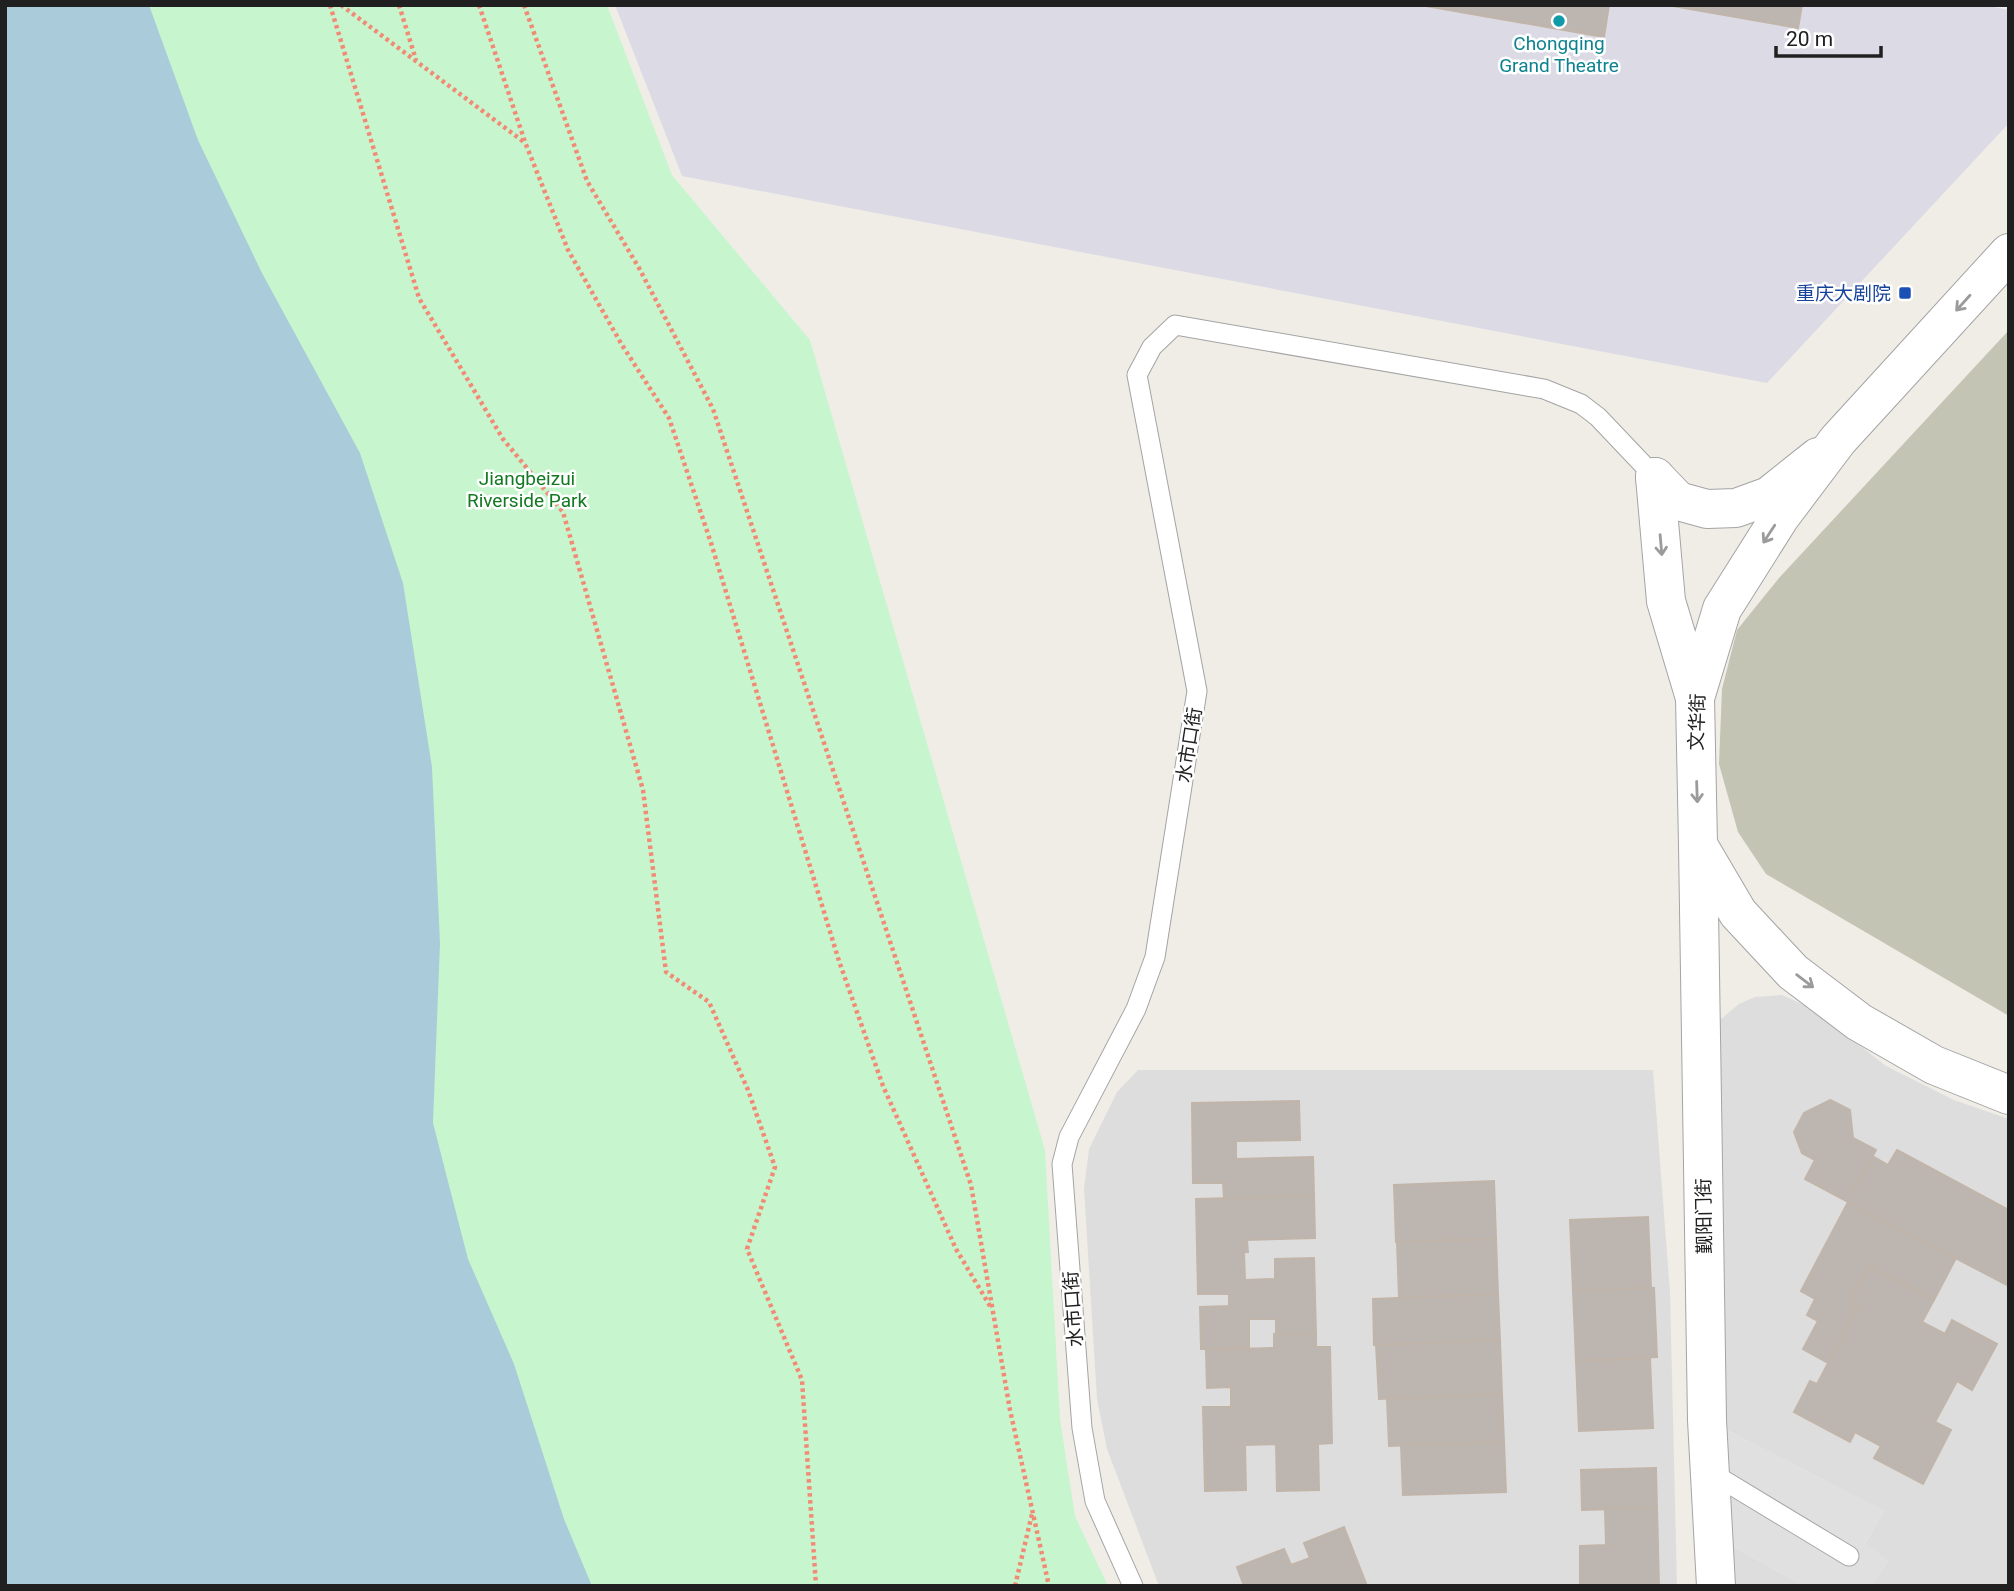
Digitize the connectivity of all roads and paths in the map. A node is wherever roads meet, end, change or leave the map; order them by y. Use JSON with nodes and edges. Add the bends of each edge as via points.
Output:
{"nodes":[{"id":1,"x":330,"y":5,"type":"edge"},
{"id":2,"x":341,"y":5,"type":"edge"},
{"id":3,"x":399,"y":5,"type":"edge"},
{"id":4,"x":479,"y":5,"type":"edge"},
{"id":5,"x":524,"y":5,"type":"edge"},
{"id":6,"x":416,"y":61,"type":"junction"},
{"id":7,"x":525,"y":142,"type":"junction"},
{"id":8,"x":2009,"y":253,"type":"edge"},
{"id":9,"x":1838,"y":440,"type":"junction"},
{"id":10,"x":1655,"y":477,"type":"junction"},
{"id":11,"x":1695,"y":698,"type":"junction"},
{"id":12,"x":1698,"y":845,"type":"junction"},
{"id":13,"x":2009,"y":1095,"type":"edge"},
{"id":14,"x":992,"y":1310,"type":"junction"},
{"id":15,"x":1710,"y":1472,"type":"junction"},
{"id":16,"x":1033,"y":1514,"type":"junction"},
{"id":17,"x":1849,"y":1556,"type":"dead end"},
{"id":18,"x":816,"y":1586,"type":"edge"},
{"id":19,"x":1015,"y":1586,"type":"edge"},
{"id":20,"x":1049,"y":1586,"type":"edge"},
{"id":21,"x":1133,"y":1586,"type":"edge"},
{"id":22,"x":1716,"y":1586,"type":"edge"}],
"edges":[{"from":1,"to":18,"type":"path","via":[[419,298],[503,439],[563,512],[643,790],[666,972],[709,1002],[748,1090],[775,1167],[747,1249],[802,1380]]},
{"from":2,"to":6,"type":"path"},
{"from":3,"to":6,"type":"path"},
{"from":4,"to":7,"type":"path"},
{"from":5,"to":14,"type":"path","via":[[587,181],[713,409],[971,1185]]},
{"from":6,"to":7,"type":"path"},
{"from":7,"to":14,"type":"path","via":[[568,250],[669,418],[839,961],[883,1086],[956,1249]]},
{"from":8,"to":9,"type":"street","name":"文华街","one_way":true},
{"from":9,"to":10,"type":"street","via":[[1769,496],[1736,508],[1707,509],[1678,501]]},
{"from":9,"to":11,"type":"street","name":"文华街","one_way":true,"via":[[1780,517],[1721,609]]},
{"from":10,"to":11,"type":"street","one_way":true,"via":[[1666,601]]},
{"from":10,"to":21,"type":"lane","name":"水市口街","via":[[1598,417],[1581,404],[1544,389],[1175,326],[1152,347],[1137,375],[1197,691],[1155,957],[1136,1009],[1069,1137],[1062,1164],[1086,1452],[1095,1501]]},
{"from":11,"to":12,"type":"street","name":"文华街","one_way":true},
{"from":12,"to":13,"type":"street","name":"文华街","one_way":true,"via":[[1738,913],[1793,972],[1859,1022],[1934,1065]]},
{"from":12,"to":15,"type":"street","name":"觐阳门街"},
{"from":14,"to":16,"type":"path"},
{"from":15,"to":17,"type":"lane"},
{"from":15,"to":22,"type":"street","name":"觐阳门街"},
{"from":16,"to":19,"type":"path"},
{"from":16,"to":20,"type":"path"}]}
